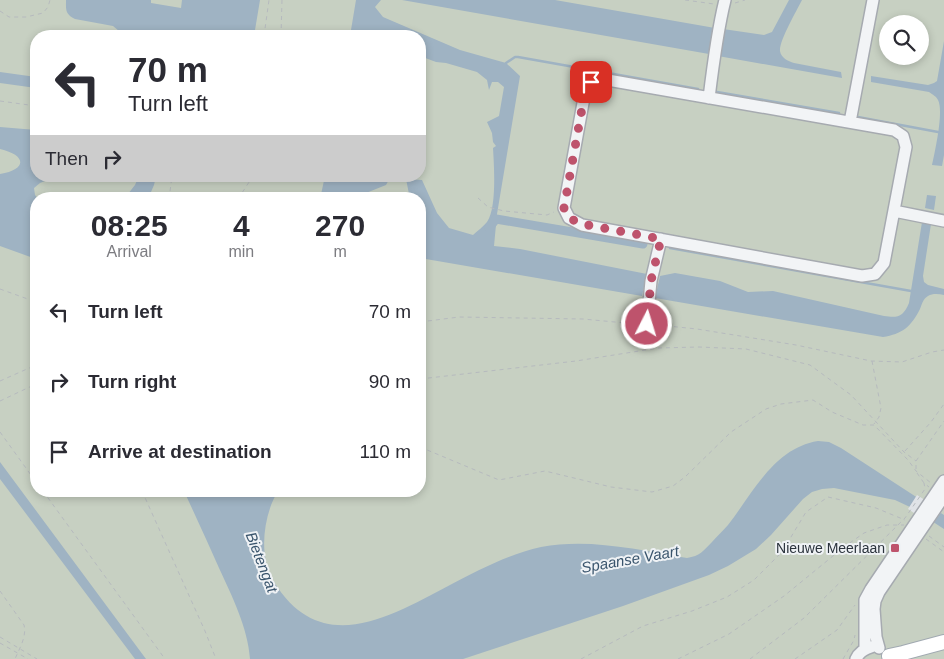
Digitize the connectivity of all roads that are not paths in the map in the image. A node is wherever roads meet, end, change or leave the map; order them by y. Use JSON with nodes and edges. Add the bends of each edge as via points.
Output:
{"nodes":[{"id":1,"x":725,"y":0,"type":"edge"},
{"id":2,"x":873,"y":0,"type":"edge"},
{"id":3,"x":709,"y":98,"type":"junction"},
{"id":4,"x":850,"y":122,"type":"junction"},
{"id":5,"x":894,"y":211,"type":"junction"},
{"id":6,"x":944,"y":221,"type":"edge"},
{"id":7,"x":661,"y":239,"type":"junction"},
{"id":8,"x":647,"y":324,"type":"road end"},
{"id":9,"x":938,"y":483,"type":"edge"},
{"id":10,"x":936,"y":496,"type":"edge"},
{"id":11,"x":912,"y":524,"type":"junction"},
{"id":12,"x":944,"y":642,"type":"edge"},
{"id":13,"x":865,"y":648,"type":"junction"},
{"id":14,"x":886,"y":654,"type":"edge"},
{"id":15,"x":856,"y":659,"type":"edge"}],
"edges":[{"from":1,"to":3,"type":"street"},
{"from":2,"to":4,"type":"street"},
{"from":3,"to":4,"type":"street"},
{"from":3,"to":7,"type":"street","via":[[602,79],[591,82],[585,92],[564,208],[569,218],[582,224]]},
{"from":4,"to":5,"type":"street","via":[[894,130],[903,136],[906,147]]},
{"from":5,"to":6,"type":"street"},
{"from":5,"to":7,"type":"street","via":[[884,263],[876,274],[862,276]]},
{"from":7,"to":8,"type":"street","via":[[651,281]]},
{"from":9,"to":10,"type":"street"},
{"from":10,"to":11,"type":"street"},
{"from":11,"to":13,"type":"street","via":[[865,600]]},
{"from":11,"to":14,"type":"street","via":[[874,601],[876,638]]},
{"from":12,"to":14,"type":"main road"},
{"from":13,"to":14,"type":"street","via":[[873,647]]},
{"from":13,"to":15,"type":"street"}]}
